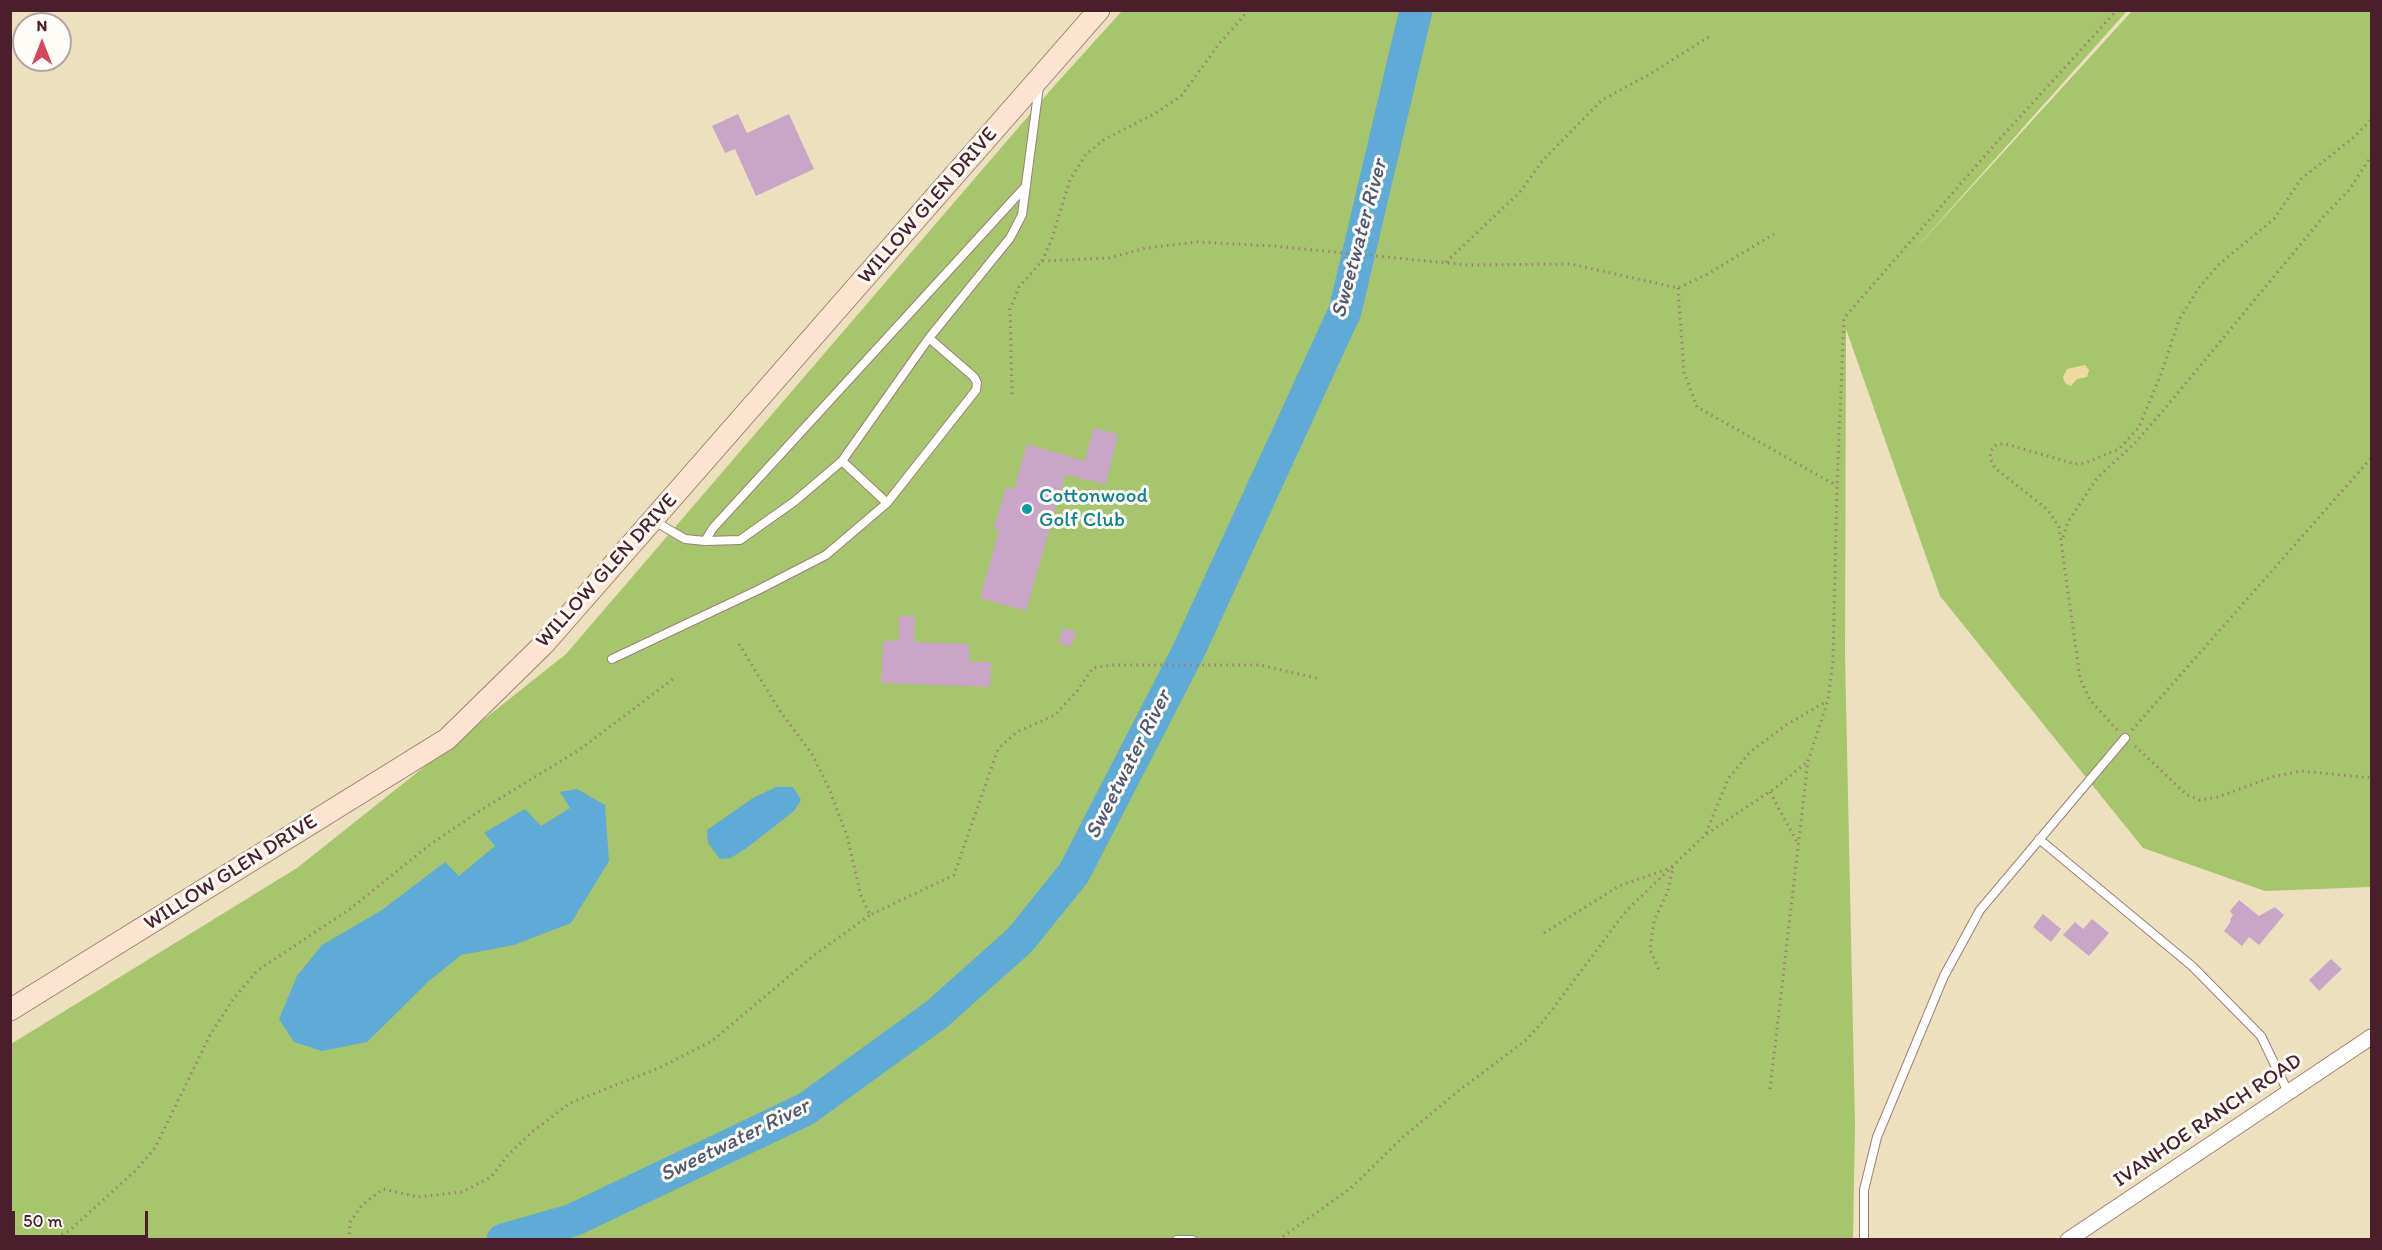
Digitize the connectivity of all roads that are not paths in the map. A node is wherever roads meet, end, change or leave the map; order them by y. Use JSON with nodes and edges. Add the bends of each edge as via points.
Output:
{"nodes":[{"id":1,"x":1099,"y":10,"type":"edge"},
{"id":2,"x":1040,"y":79,"type":"junction"},
{"id":3,"x":1026,"y":186,"type":"junction"},
{"id":4,"x":929,"y":338,"type":"junction"},
{"id":5,"x":842,"y":461,"type":"junction"},
{"id":6,"x":887,"y":503,"type":"junction"},
{"id":7,"x":653,"y":520,"type":"junction"},
{"id":8,"x":705,"y":541,"type":"junction"},
{"id":9,"x":612,"y":659,"type":"dead end"},
{"id":10,"x":2125,"y":738,"type":"road end"},
{"id":11,"x":2039,"y":839,"type":"junction"},
{"id":12,"x":10,"y":1010,"type":"edge"},
{"id":13,"x":2371,"y":1036,"type":"edge"},
{"id":14,"x":2288,"y":1092,"type":"junction"},
{"id":15,"x":1177,"y":1239,"type":"edge"},
{"id":16,"x":1192,"y":1239,"type":"edge"},
{"id":17,"x":1864,"y":1239,"type":"edge"},
{"id":18,"x":2068,"y":1239,"type":"edge"}],
"edges":[{"from":1,"to":2,"type":"main road","name":"WILLOW GLEN DRIVE"},
{"from":2,"to":3,"type":"lane"},
{"from":2,"to":7,"type":"main road","name":"WILLOW GLEN DRIVE"},
{"from":3,"to":4,"type":"lane","via":[[1022,215],[1010,238]]},
{"from":3,"to":8,"type":"lane"},
{"from":4,"to":5,"type":"lane"},
{"from":4,"to":6,"type":"lane","via":[[974,376],[977,383]]},
{"from":5,"to":6,"type":"lane"},
{"from":5,"to":8,"type":"lane","via":[[740,540]]},
{"from":6,"to":9,"type":"lane","via":[[826,555]]},
{"from":7,"to":8,"type":"lane","via":[[685,539]]},
{"from":7,"to":12,"type":"main road","name":"WILLOW GLEN DRIVE","via":[[544,644],[447,739]]},
{"from":10,"to":11,"type":"lane"},
{"from":11,"to":14,"type":"lane","via":[[2192,966],[2261,1036]]},
{"from":11,"to":17,"type":"lane","via":[[1980,910],[1944,976],[1877,1137],[1864,1190]]},
{"from":13,"to":14,"type":"street","name":"IVANHOE RANCH ROAD"},
{"from":14,"to":18,"type":"street","name":"IVANHOE RANCH ROAD"},
{"from":15,"to":16,"type":"lane"}]}
